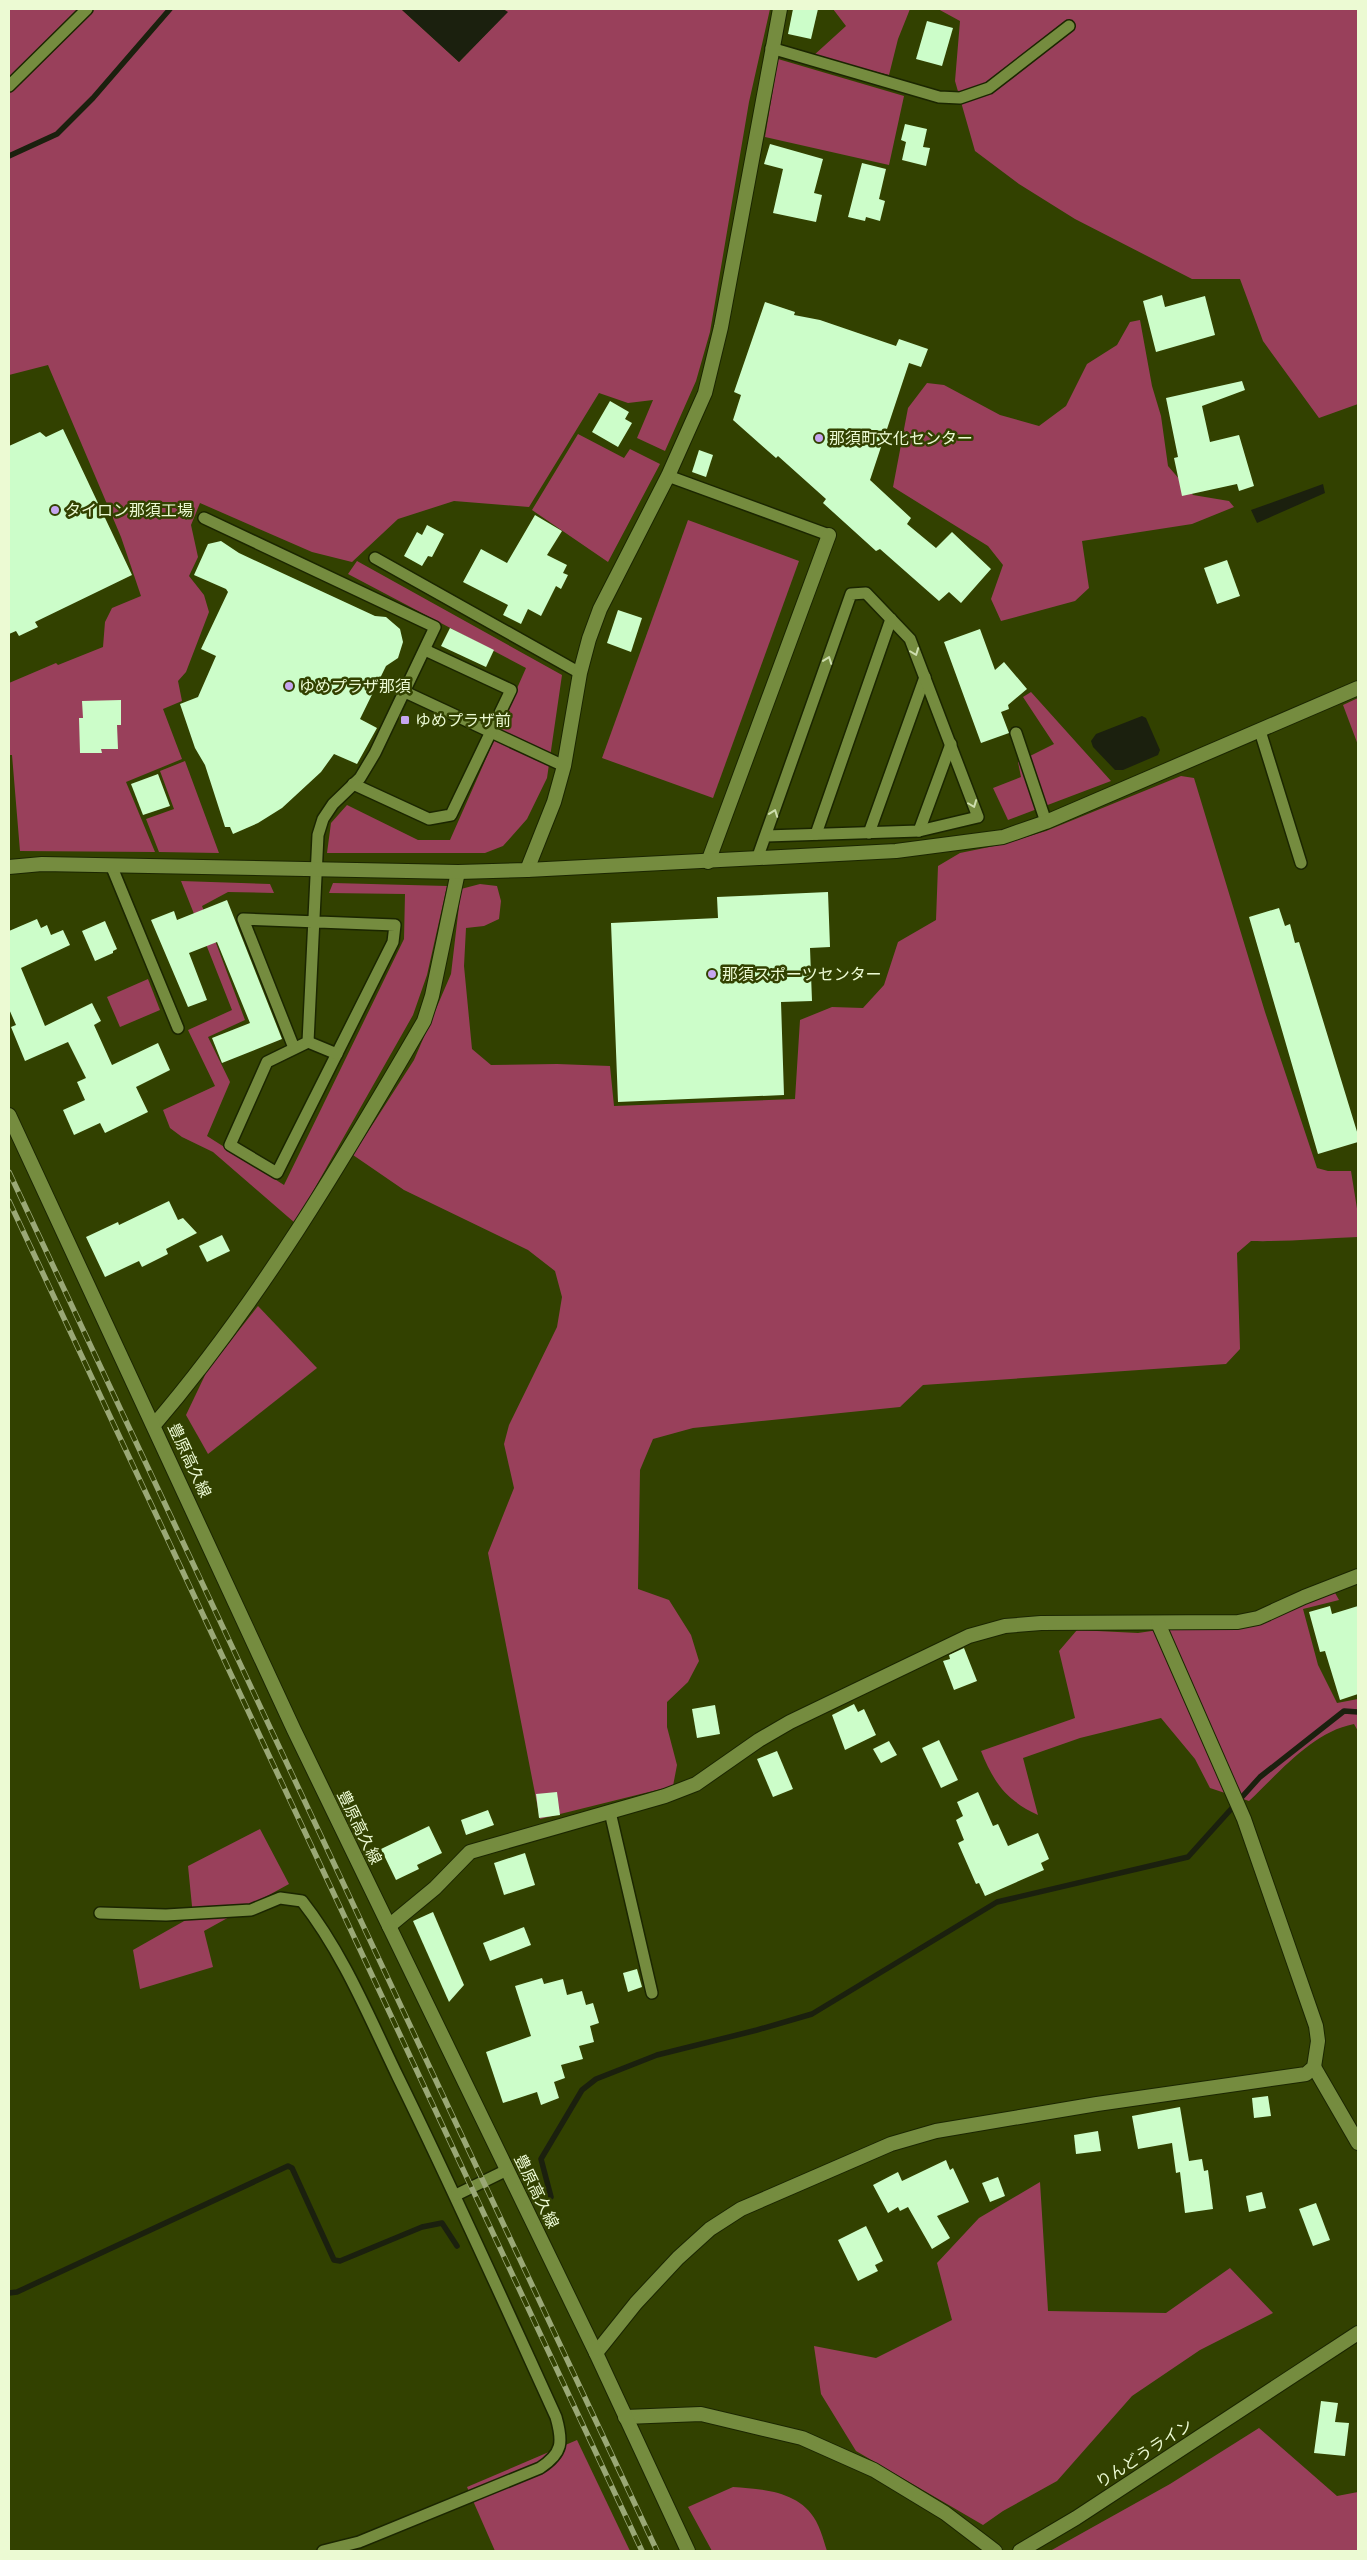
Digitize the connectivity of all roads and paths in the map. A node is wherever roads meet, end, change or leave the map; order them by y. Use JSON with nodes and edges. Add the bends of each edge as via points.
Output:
{"nodes":[{"id":1,"x":87,"y":9,"type":"edge"},
{"id":2,"x":780,"y":9,"type":"edge"},
{"id":3,"x":1070,"y":26,"type":"dead end"},
{"id":4,"x":771,"y":48,"type":"junction"},
{"id":5,"x":9,"y":86,"type":"edge"},
{"id":6,"x":668,"y":476,"type":"junction"},
{"id":7,"x":204,"y":518,"type":"dead end"},
{"id":8,"x":829,"y":535,"type":"joint"},
{"id":9,"x":375,"y":558,"type":"dead end"},
{"id":10,"x":891,"y":619,"type":"junction"},
{"id":11,"x":425,"y":650,"type":"junction"},
{"id":12,"x":580,"y":673,"type":"junction"},
{"id":13,"x":925,"y":677,"type":"junction"},
{"id":14,"x":1358,"y":688,"type":"edge"},
{"id":15,"x":405,"y":692,"type":"junction"},
{"id":16,"x":1260,"y":731,"type":"junction"},
{"id":17,"x":492,"y":732,"type":"junction"},
{"id":18,"x":1016,"y":733,"type":"dead end"},
{"id":19,"x":951,"y":744,"type":"junction"},
{"id":20,"x":564,"y":766,"type":"junction"},
{"id":21,"x":353,"y":784,"type":"junction"},
{"id":22,"x":1046,"y":822,"type":"junction"},
{"id":23,"x":919,"y":831,"type":"junction"},
{"id":24,"x":869,"y":833,"type":"junction"},
{"id":25,"x":816,"y":834,"type":"junction"},
{"id":26,"x":766,"y":836,"type":"junction"},
{"id":27,"x":757,"y":859,"type":"junction"},
{"id":28,"x":708,"y":862,"type":"junction"},
{"id":29,"x":1301,"y":863,"type":"dead end"},
{"id":30,"x":111,"y":865,"type":"junction"},
{"id":31,"x":9,"y":867,"type":"edge"},
{"id":32,"x":316,"y":870,"type":"junction"},
{"id":33,"x":527,"y":870,"type":"junction"},
{"id":34,"x":458,"y":872,"type":"junction"},
{"id":35,"x":314,"y":922,"type":"junction"},
{"id":36,"x":178,"y":1028,"type":"dead end"},
{"id":37,"x":308,"y":1042,"type":"junction"},
{"id":38,"x":294,"y":1048,"type":"junction"},
{"id":39,"x":337,"y":1054,"type":"junction"},
{"id":40,"x":9,"y":1114,"type":"edge"},
{"id":41,"x":154,"y":1425,"type":"junction"},
{"id":42,"x":1358,"y":1576,"type":"edge"},
{"id":43,"x":1158,"y":1623,"type":"junction"},
{"id":44,"x":610,"y":1812,"type":"junction"},
{"id":45,"x":100,"y":1913,"type":"dead end"},
{"id":46,"x":389,"y":1926,"type":"junction"},
{"id":47,"x":652,"y":1993,"type":"dead end"},
{"id":48,"x":1314,"y":2068,"type":"junction"},
{"id":49,"x":1358,"y":2143,"type":"edge"},
{"id":50,"x":507,"y":2170,"type":"junction"},
{"id":51,"x":456,"y":2194,"type":"junction"},
{"id":52,"x":1358,"y":2333,"type":"edge"},
{"id":53,"x":596,"y":2353,"type":"junction"},
{"id":54,"x":625,"y":2417,"type":"junction"},
{"id":55,"x":323,"y":2551,"type":"edge"},
{"id":56,"x":688,"y":2551,"type":"edge"},
{"id":57,"x":995,"y":2551,"type":"edge"},
{"id":58,"x":1020,"y":2551,"type":"edge"}],
"edges":[{"from":1,"to":5,"type":"lane"},
{"from":2,"to":4,"type":"street"},
{"from":3,"to":4,"type":"lane","via":[[989,88],[960,98],[939,97]]},
{"from":4,"to":6,"type":"street","via":[[719,336],[705,393]]},
{"from":6,"to":8,"type":"lane"},
{"from":6,"to":12,"type":"street","via":[[600,610]]},
{"from":7,"to":11,"type":"lane","via":[[435,627]]},
{"from":8,"to":28,"type":"street"},
{"from":9,"to":12,"type":"lane"},
{"from":10,"to":13,"type":"lane","one_way":true,"via":[[910,639]]},
{"from":10,"to":25,"type":"lane"},
{"from":26,"to":10,"type":"lane","one_way":true,"via":[[852,594],[866,593]]},
{"from":11,"to":15,"type":"lane"},
{"from":11,"to":17,"type":"lane","via":[[511,690]]},
{"from":12,"to":20,"type":"street"},
{"from":13,"to":19,"type":"lane"},
{"from":13,"to":24,"type":"lane"},
{"from":14,"to":16,"type":"street"},
{"from":15,"to":17,"type":"lane"},
{"from":15,"to":21,"type":"lane","via":[[376,753]]},
{"from":16,"to":22,"type":"street"},
{"from":16,"to":29,"type":"lane"},
{"from":17,"to":20,"type":"lane"},
{"from":17,"to":21,"type":"lane","via":[[451,815],[429,819]]},
{"from":18,"to":22,"type":"lane"},
{"from":19,"to":23,"type":"lane"},
{"from":19,"to":23,"type":"lane","one_way":true,"via":[[978,817]]},
{"from":20,"to":33,"type":"street","via":[[554,802]]},
{"from":21,"to":32,"type":"lane","via":[[323,819],[318,835]]},
{"from":22,"to":27,"type":"street","via":[[1003,837],[945,846]]},
{"from":23,"to":24,"type":"lane"},
{"from":24,"to":25,"type":"lane"},
{"from":25,"to":26,"type":"lane"},
{"from":26,"to":27,"type":"lane"},
{"from":27,"to":28,"type":"street"},
{"from":28,"to":33,"type":"street"},
{"from":30,"to":31,"type":"street"},
{"from":30,"to":32,"type":"street"},
{"from":30,"to":36,"type":"lane"},
{"from":32,"to":34,"type":"street"},
{"from":32,"to":35,"type":"lane"},
{"from":33,"to":34,"type":"street"},
{"from":34,"to":41,"type":"street","via":[[424,1021],[338,1170],[277,1264],[193,1380]]},
{"from":35,"to":37,"type":"lane"},
{"from":35,"to":38,"type":"lane","via":[[243,919]]},
{"from":35,"to":39,"type":"lane","via":[[394,925],[393,942]]},
{"from":37,"to":38,"type":"lane"},
{"from":37,"to":39,"type":"lane"},
{"from":38,"to":39,"type":"lane","via":[[267,1062],[230,1145],[277,1173]]},
{"from":40,"to":41,"type":"street","name":"豊原高久線"},
{"from":41,"to":46,"type":"street","name":"豊原高久線","via":[[294,1730]]},
{"from":42,"to":43,"type":"street","via":[[1258,1618],[1208,1624]]},
{"from":43,"to":44,"type":"street","via":[[1041,1623],[1005,1626],[969,1636],[790,1722],[696,1784]]},
{"from":43,"to":48,"type":"street","via":[[1247,1828],[1316,2026],[1318,2041]]},
{"from":44,"to":46,"type":"street","via":[[470,1852],[435,1888]]},
{"from":44,"to":47,"type":"lane"},
{"from":45,"to":51,"type":"lane","via":[[185,1914],[251,1910],[280,1898],[302,1901],[318,1920],[353,1984]]},
{"from":46,"to":50,"type":"street","name":"豊原高久線"},
{"from":48,"to":49,"type":"street"},
{"from":48,"to":53,"type":"street","via":[[1306,2074],[936,2131],[890,2144],[741,2209],[710,2229],[654,2284]]},
{"from":50,"to":51,"type":"lane"},
{"from":50,"to":53,"type":"street","name":"豊原高久線"},
{"from":51,"to":55,"type":"lane","via":[[556,2417],[561,2447],[552,2460],[540,2468],[359,2542]]},
{"from":52,"to":58,"type":"street","name":"りんどうライン","via":[[1076,2518]]},
{"from":53,"to":54,"type":"street","name":"豊原高久線"},
{"from":54,"to":56,"type":"street","name":"豊原高久線"},
{"from":54,"to":57,"type":"street","via":[[701,2414],[802,2438],[874,2470],[945,2513]]}]}
